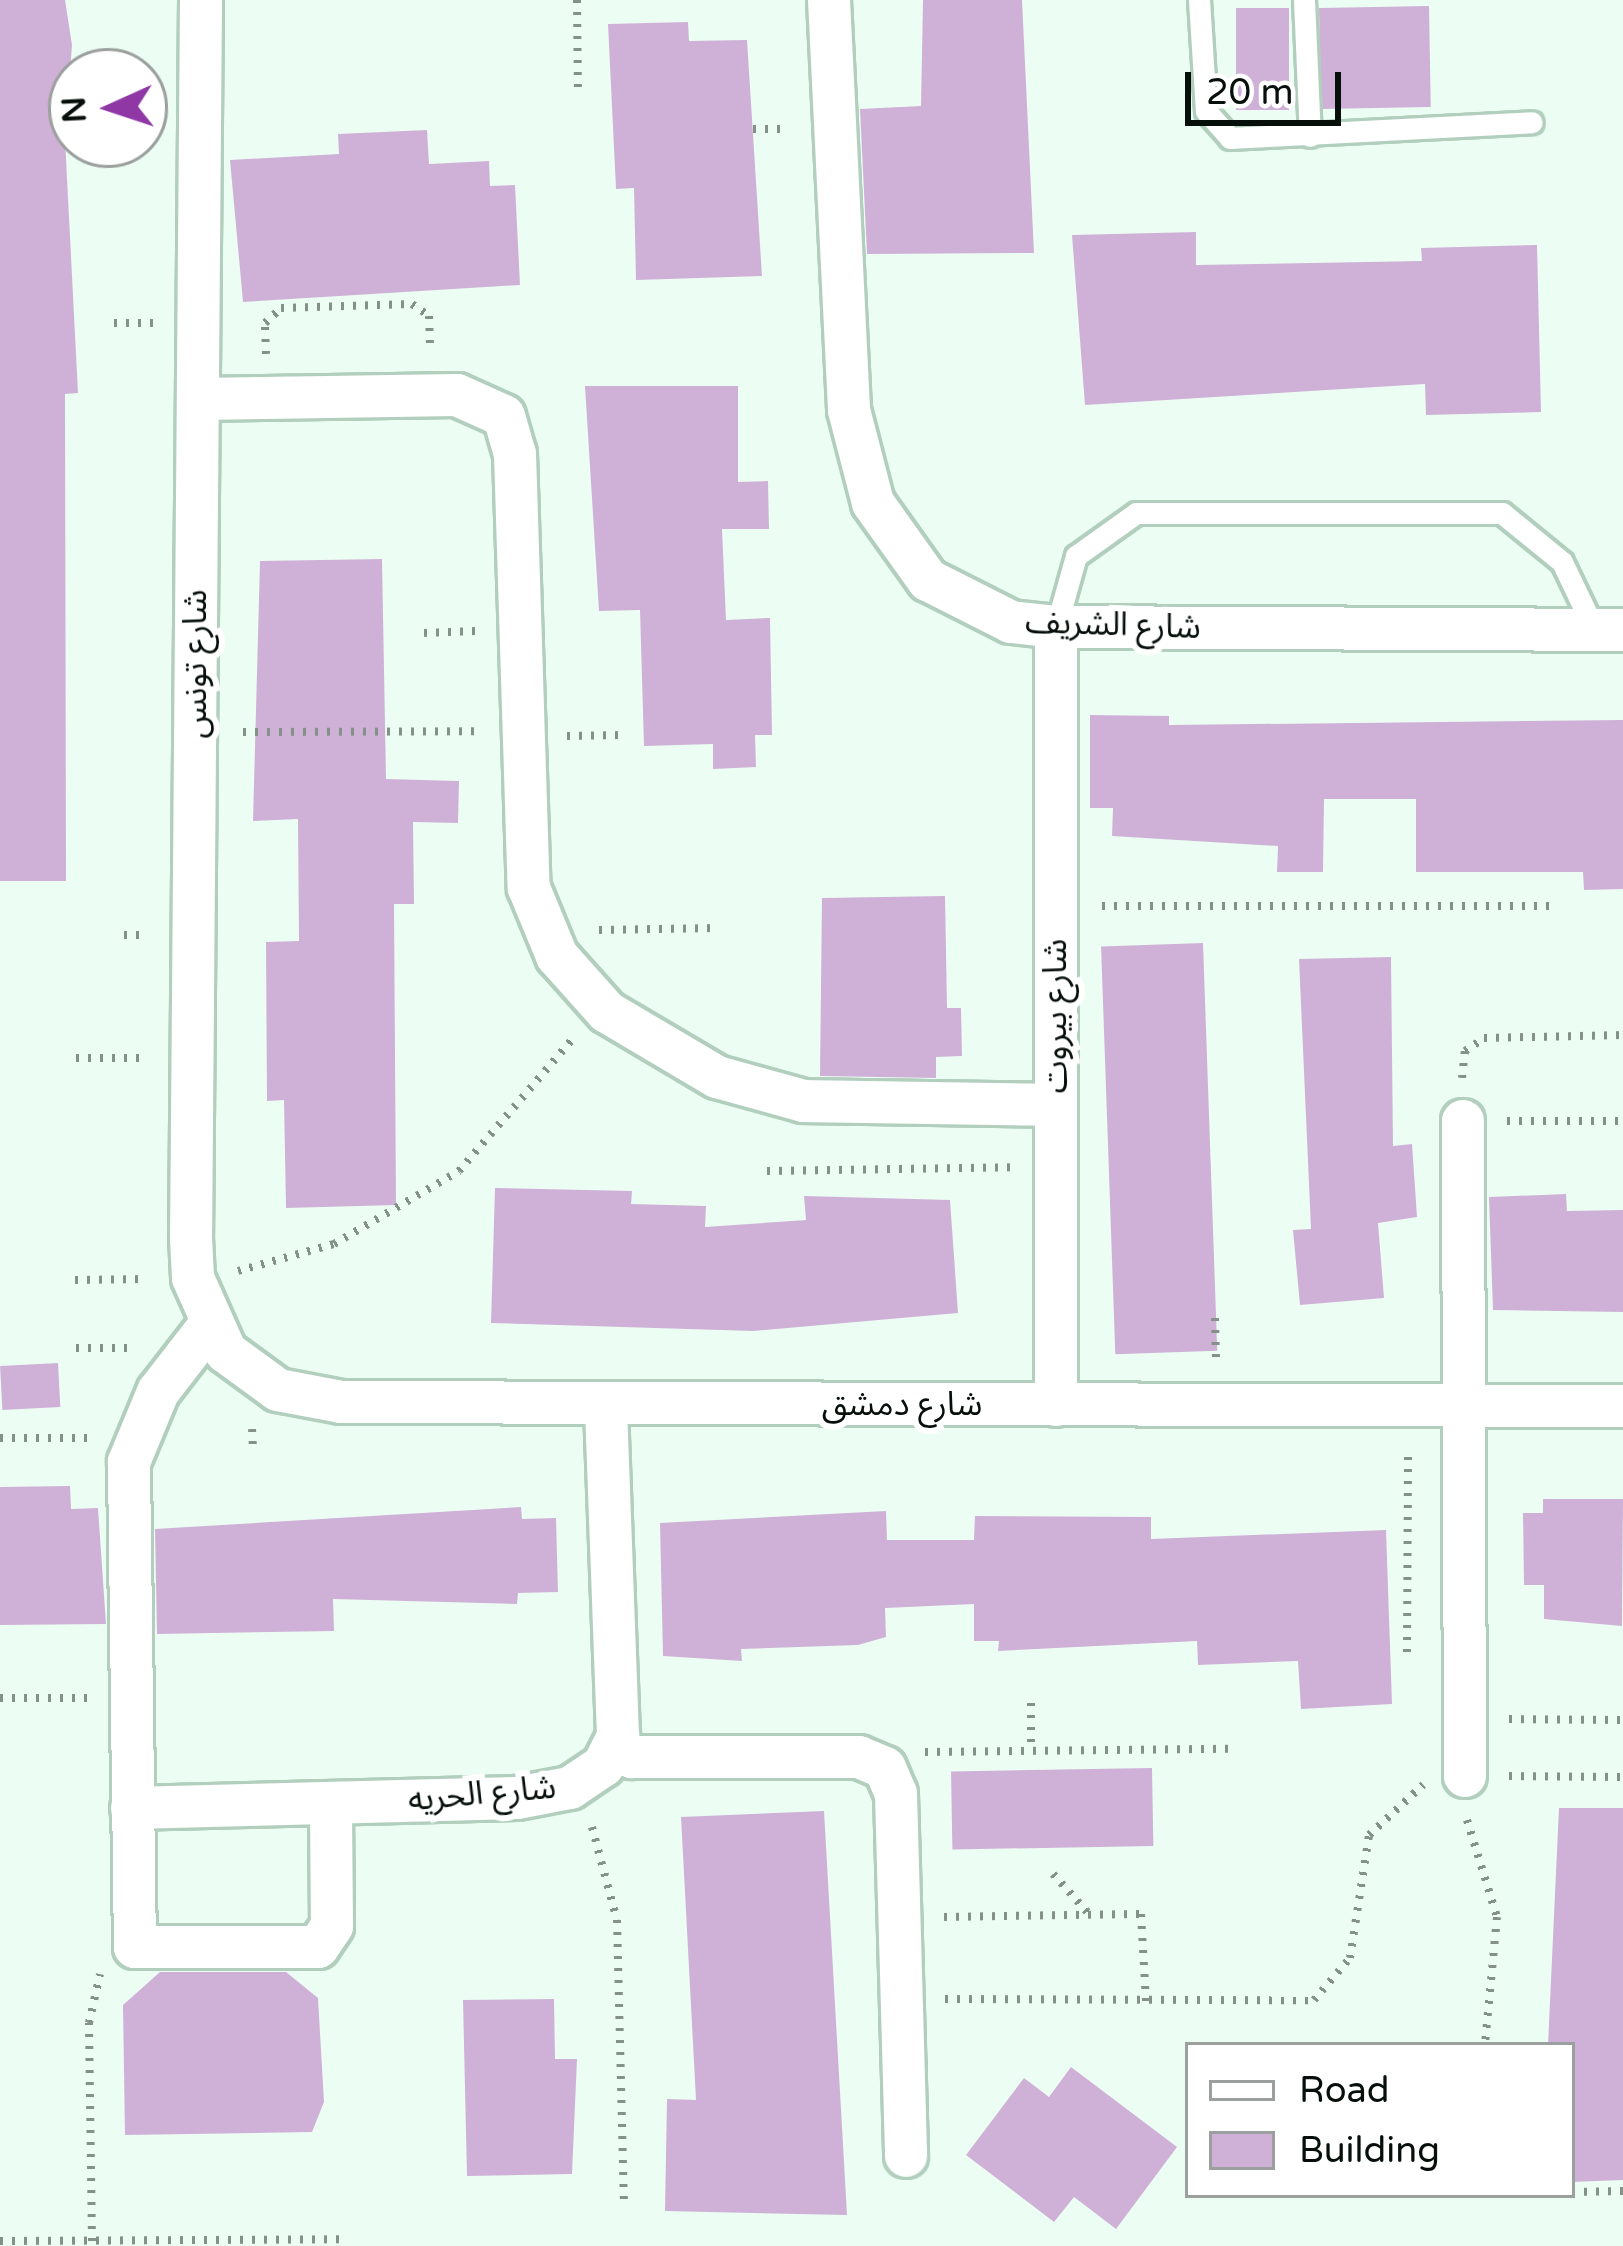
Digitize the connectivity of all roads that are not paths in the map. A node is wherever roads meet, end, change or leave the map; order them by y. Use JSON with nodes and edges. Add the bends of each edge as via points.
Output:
{"nodes":[{"id":1,"x":201,"y":0,"type":"edge"},
{"id":2,"x":830,"y":0,"type":"edge"},
{"id":3,"x":1199,"y":0,"type":"edge"},
{"id":4,"x":1304,"y":0,"type":"edge"},
{"id":5,"x":1532,"y":122,"type":"dead end"},
{"id":6,"x":1310,"y":136,"type":"junction"},
{"id":7,"x":198,"y":399,"type":"junction"},
{"id":8,"x":1056,"y":627,"type":"junction"},
{"id":9,"x":1609,"y":631,"type":"edge"},
{"id":10,"x":1056,"y":1105,"type":"junction"},
{"id":11,"x":1463,"y":1121,"type":"road end"},
{"id":12,"x":209,"y":1326,"type":"junction"},
{"id":13,"x":606,"y":1405,"type":"junction"},
{"id":14,"x":1056,"y":1405,"type":"junction"},
{"id":15,"x":1466,"y":1406,"type":"junction"},
{"id":16,"x":1623,"y":1406,"type":"edge"},
{"id":17,"x":618,"y":1748,"type":"junction"},
{"id":18,"x":1465,"y":1776,"type":"road end"},
{"id":19,"x":331,"y":1803,"type":"junction"},
{"id":20,"x":132,"y":1808,"type":"junction"},
{"id":21,"x":906,"y":2156,"type":"dead end"}],
"edges":[{"from":1,"to":7,"type":"street","name":"شارع تونس"},
{"from":2,"to":8,"type":"street","name":"شارع الشريف","via":[[840,331],[873,503],[928,580],[1011,622]]},
{"from":3,"to":6,"type":"lane","via":[[1215,126],[1230,138]]},
{"from":4,"to":6,"type":"lane"},
{"from":5,"to":6,"type":"lane"},
{"from":7,"to":10,"type":"street","via":[[432,395],[491,404],[512,432],[529,888],[543,932],[595,1000],[676,1058],[760,1092],[850,1104]]},
{"from":7,"to":12,"type":"street","name":"شارع تونس","via":[[193,1278]]},
{"from":8,"to":9,"type":"street","name":"شارع الشريف"},
{"from":8,"to":9,"type":"lane","via":[[1076,556],[1136,513],[1502,513],[1562,562]]},
{"from":8,"to":10,"type":"street","name":"شارع بيروت"},
{"from":10,"to":14,"type":"street","name":"شارع بيروت"},
{"from":11,"to":15,"type":"street"},
{"from":12,"to":13,"type":"street","name":"شارع دمشق","via":[[250,1374],[309,1400]]},
{"from":12,"to":20,"type":"street","via":[[135,1438]]},
{"from":13,"to":14,"type":"street","name":"شارع دمشق"},
{"from":13,"to":17,"type":"street"},
{"from":14,"to":15,"type":"street","name":"شارع دمشق"},
{"from":15,"to":16,"type":"street","name":"شارع دمشق"},
{"from":15,"to":18,"type":"street"},
{"from":17,"to":19,"type":"street","name":"شارع الحريه","via":[[570,1788]]},
{"from":17,"to":21,"type":"street","via":[[632,1757],[859,1756],[885,1768]]},
{"from":19,"to":20,"type":"street","name":"شارع الحريه"},
{"from":19,"to":20,"type":"street","via":[[332,1926],[318,1948],[148,1954],[133,1943]]}]}
